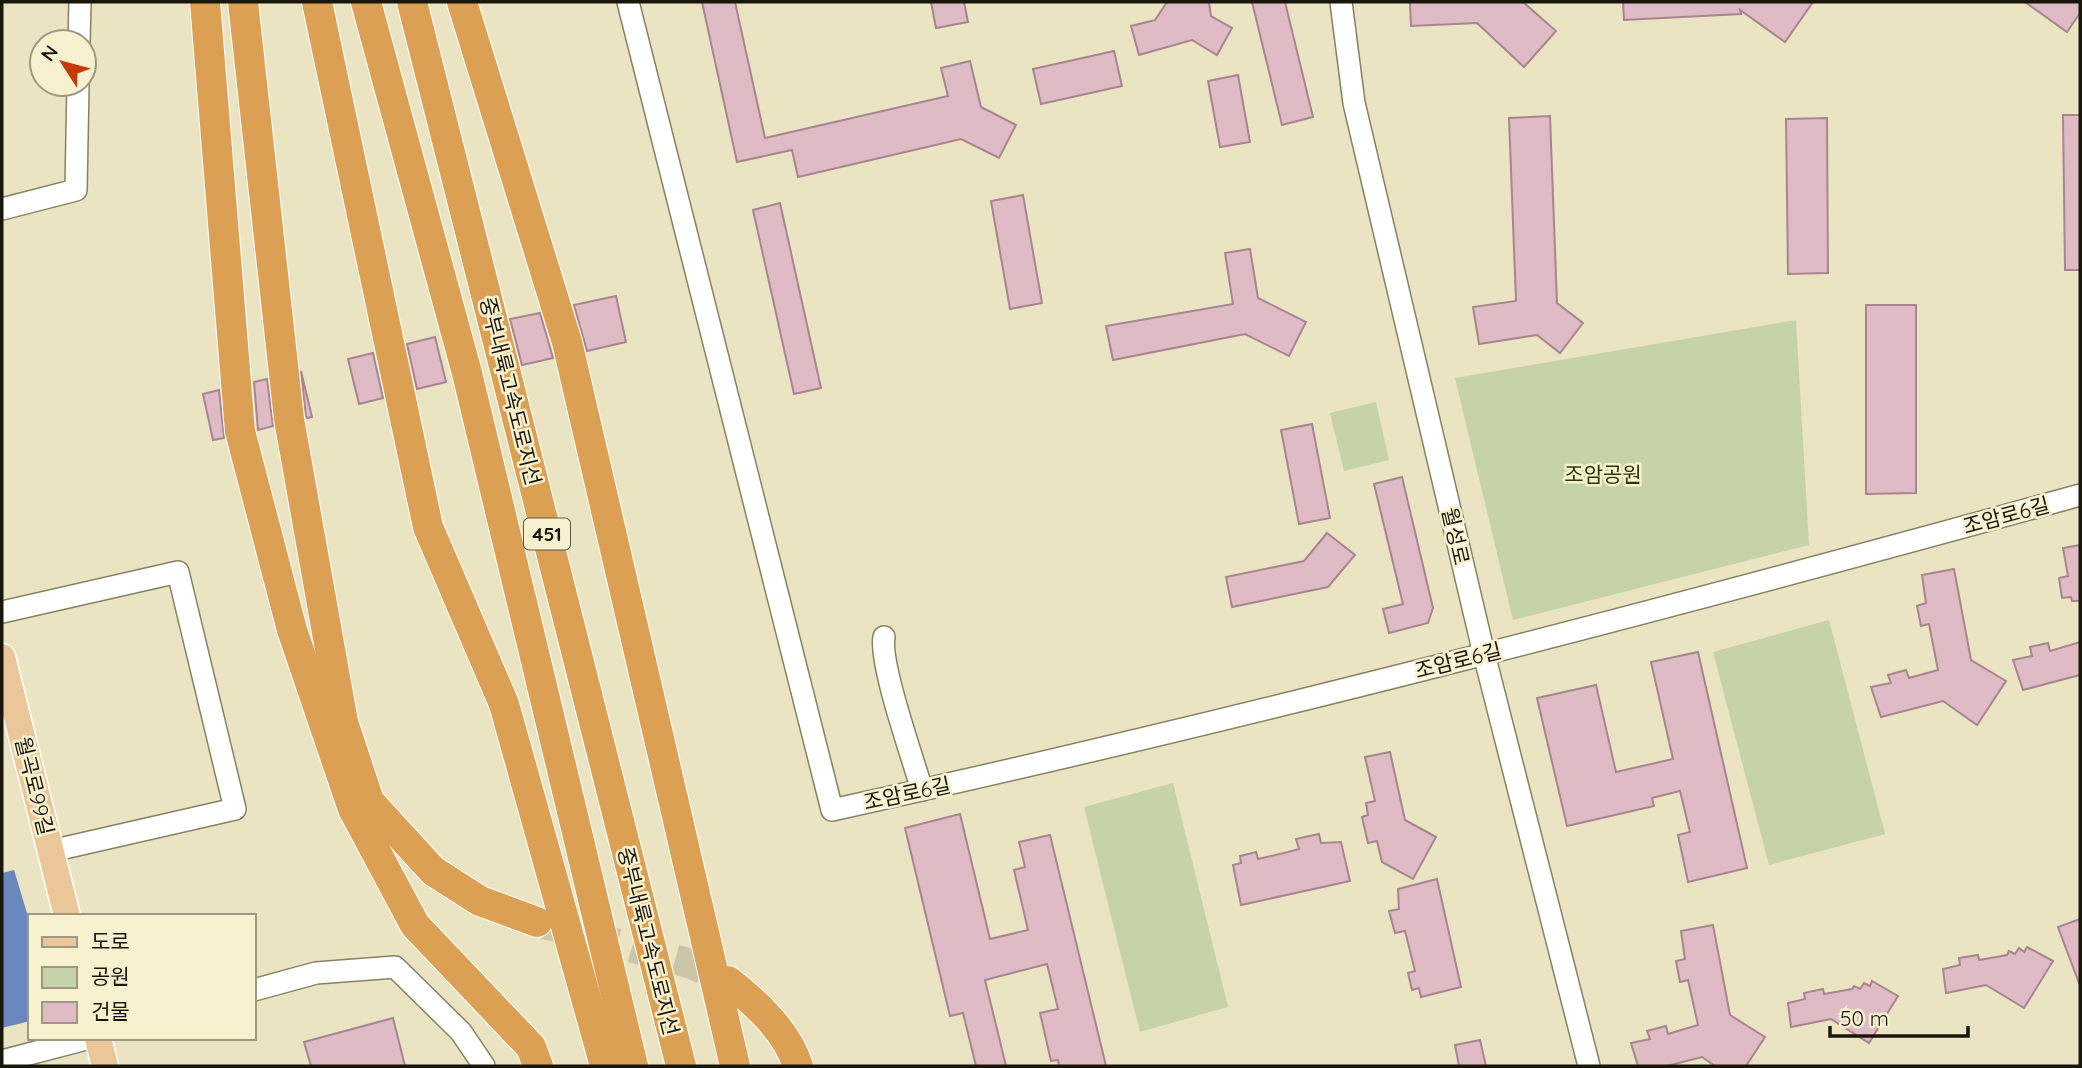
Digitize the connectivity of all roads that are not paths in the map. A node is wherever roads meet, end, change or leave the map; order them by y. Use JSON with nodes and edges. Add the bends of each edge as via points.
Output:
{"nodes":[{"id":1,"x":80,"y":2,"type":"edge"},
{"id":2,"x":205,"y":2,"type":"edge"},
{"id":3,"x":243,"y":2,"type":"edge"},
{"id":4,"x":317,"y":2,"type":"edge"},
{"id":5,"x":366,"y":2,"type":"edge"},
{"id":6,"x":412,"y":2,"type":"edge"},
{"id":7,"x":462,"y":2,"type":"edge"},
{"id":8,"x":628,"y":2,"type":"edge"},
{"id":9,"x":1341,"y":2,"type":"edge"},
{"id":10,"x":79,"y":28,"type":"edge"},
{"id":11,"x":78,"y":98,"type":"edge"},
{"id":12,"x":2,"y":209,"type":"edge"},
{"id":13,"x":2080,"y":495,"type":"edge"},
{"id":14,"x":2,"y":612,"type":"edge"},
{"id":15,"x":884,"y":637,"type":"dead end"},
{"id":16,"x":1484,"y":654,"type":"junction"},
{"id":17,"x":2,"y":657,"type":"edge"},
{"id":18,"x":922,"y":790,"type":"junction"},
{"id":19,"x":51,"y":851,"type":"junction"},
{"id":20,"x":67,"y":914,"type":"edge"},
{"id":21,"x":537,"y":922,"type":"tunnel mouth"},
{"id":22,"x":728,"y":981,"type":"tunnel mouth"},
{"id":23,"x":256,"y":989,"type":"edge"},
{"id":24,"x":82,"y":1040,"type":"edge"},
{"id":25,"x":98,"y":1040,"type":"edge"},
{"id":26,"x":2,"y":1060,"type":"edge"},
{"id":27,"x":105,"y":1066,"type":"edge"},
{"id":28,"x":484,"y":1066,"type":"edge"},
{"id":29,"x":538,"y":1066,"type":"edge"},
{"id":30,"x":606,"y":1066,"type":"edge"},
{"id":31,"x":634,"y":1066,"type":"edge"},
{"id":32,"x":681,"y":1066,"type":"edge"},
{"id":33,"x":734,"y":1066,"type":"edge"},
{"id":34,"x":798,"y":1066,"type":"edge"},
{"id":35,"x":1589,"y":1066,"type":"edge"}],
"edges":[{"from":1,"to":10,"type":"street"},
{"from":2,"to":29,"type":"highway","via":[[240,431],[292,630],[353,810],[415,925],[531,1047]]},
{"from":3,"to":21,"type":"highway","via":[[289,419],[343,722],[369,801],[433,871],[480,901]]},
{"from":4,"to":30,"type":"highway","via":[[428,527],[504,704]]},
{"from":5,"to":31,"type":"highway","name":"중부내륙고속도로지선","number":"451","via":[[467,373]]},
{"from":6,"to":32,"type":"highway","name":"중부내륙고속도로지선","number":"451"},
{"from":7,"to":33,"type":"highway","via":[[567,342]]},
{"from":8,"to":18,"type":"street","name":"조암로6길","via":[[832,810]]},
{"from":9,"to":16,"type":"street","name":"월성로","via":[[1354,103]]},
{"from":11,"to":12,"type":"street","via":[[76,190]]},
{"from":13,"to":16,"type":"street","name":"조암로6길"},
{"from":14,"to":19,"type":"street","via":[[177,572],[235,809]]},
{"from":15,"to":18,"type":"street","via":[[882,646]]},
{"from":16,"to":18,"type":"street","name":"조암로6길"},
{"from":16,"to":35,"type":"street","name":"월성로"},
{"from":17,"to":19,"type":"main road","name":"월곡로99길"},
{"from":19,"to":20,"type":"main road","name":"월곡로99길"},
{"from":22,"to":34,"type":"highway","via":[[778,1029]]},
{"from":23,"to":28,"type":"street","via":[[316,973],[395,967],[461,1032]]},
{"from":24,"to":26,"type":"street"},
{"from":25,"to":27,"type":"main road"}]}
